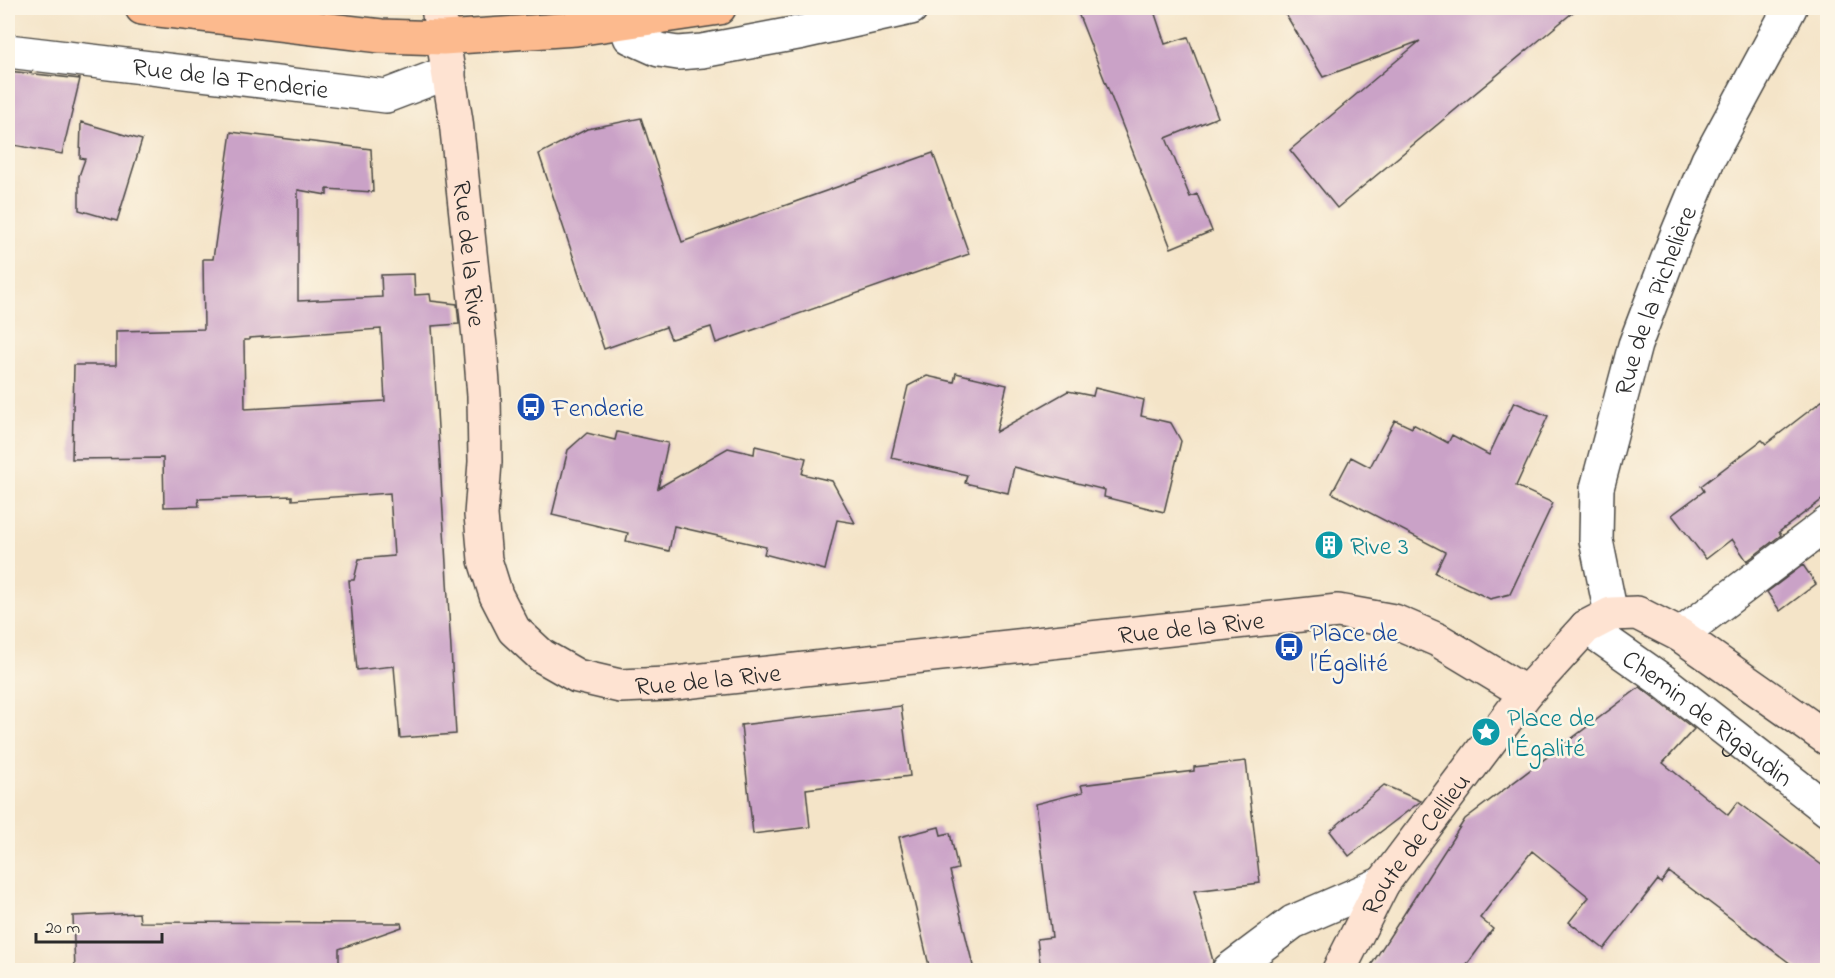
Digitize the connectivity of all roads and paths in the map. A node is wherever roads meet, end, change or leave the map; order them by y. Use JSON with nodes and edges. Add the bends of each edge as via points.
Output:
{"nodes":[{"id":1,"x":142,"y":8,"type":"edge"},
{"id":2,"x":719,"y":8,"type":"edge"},
{"id":3,"x":911,"y":8,"type":"edge"},
{"id":4,"x":1790,"y":8,"type":"edge"},
{"id":5,"x":441,"y":23,"type":"edge"},
{"id":6,"x":626,"y":23,"type":"junction"},
{"id":7,"x":8,"y":51,"type":"edge"},
{"id":8,"x":449,"y":72,"type":"junction"},
{"id":9,"x":1827,"y":523,"type":"edge"},
{"id":10,"x":1611,"y":618,"type":"junction"},
{"id":11,"x":1680,"y":635,"type":"junction"},
{"id":12,"x":1526,"y":693,"type":"junction"},
{"id":13,"x":1827,"y":739,"type":"edge"},
{"id":14,"x":1827,"y":810,"type":"edge"},
{"id":15,"x":1383,"y":882,"type":"junction"},
{"id":16,"x":1229,"y":970,"type":"edge"},
{"id":17,"x":1339,"y":970,"type":"edge"}],
"edges":[{"from":1,"to":5,"type":"main road","via":[[381,36]]},
{"from":2,"to":6,"type":"main road"},
{"from":3,"to":6,"type":"street","via":[[803,32],[678,53],[658,50],[630,37]]},
{"from":4,"to":10,"type":"street","name":"Rue de la Pichelière","via":[[1708,159],[1635,345],[1597,488],[1596,540]]},
{"from":5,"to":6,"type":"main road","via":[[576,29]]},
{"from":5,"to":8,"type":"main road","name":"Rue de la Rive"},
{"from":7,"to":8,"type":"street","name":"Rue de la Fenderie","via":[[386,96]]},
{"from":8,"to":12,"type":"main road","name":"Rue de la Rive","via":[[484,396],[481,515],[485,560],[496,595],[514,630],[543,656],[577,676],[620,686],[666,684],[1338,611],[1394,621],[1438,640]]},
{"from":9,"to":11,"type":"street"},
{"from":10,"to":11,"type":"main road"},
{"from":10,"to":12,"type":"main road"},
{"from":10,"to":14,"type":"street","name":"Chemin de Rigaudin","via":[[1663,681]]},
{"from":11,"to":13,"type":"main road"},
{"from":12,"to":15,"type":"main road","name":"Route de Cellieu"},
{"from":15,"to":16,"type":"street","via":[[1293,922]]},
{"from":15,"to":17,"type":"main road","name":"Route de Cellieu"}]}
